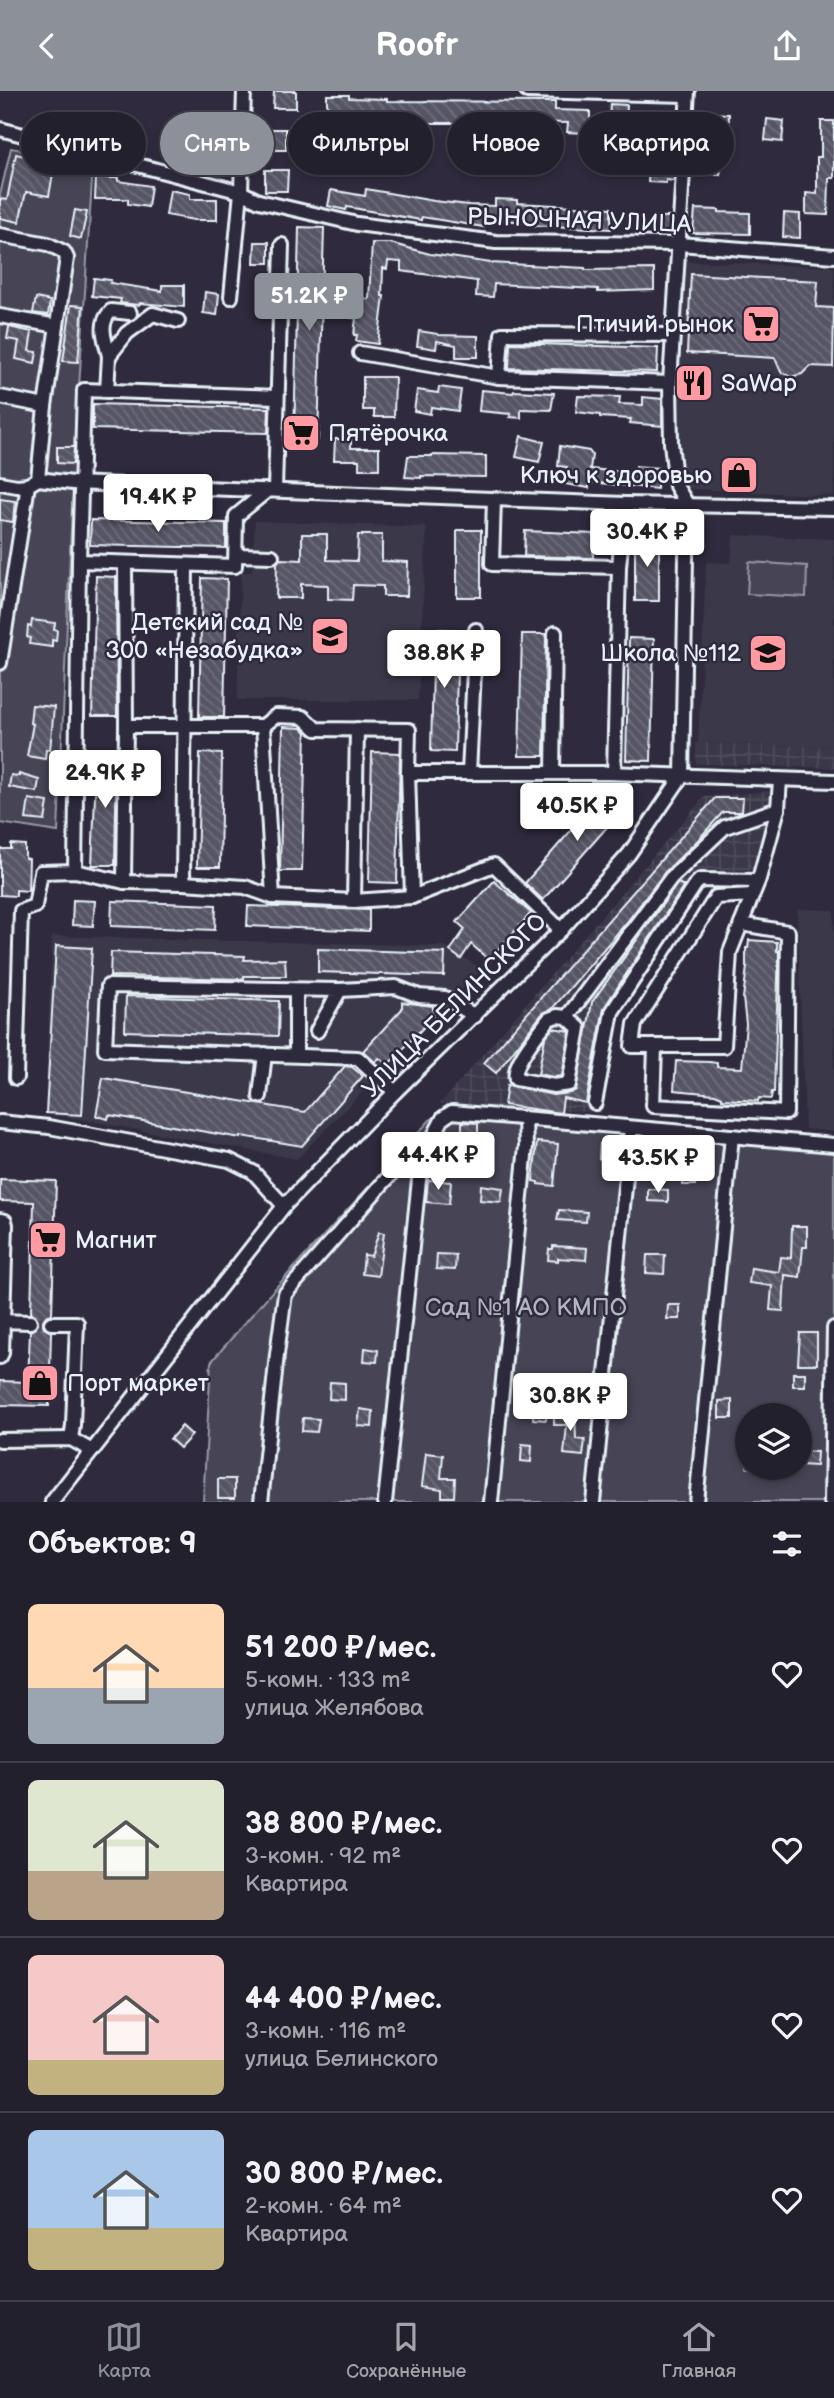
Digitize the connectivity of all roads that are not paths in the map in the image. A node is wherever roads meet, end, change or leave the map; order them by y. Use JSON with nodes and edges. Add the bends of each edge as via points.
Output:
{"nodes":[{"id":1,"x":244,"y":91,"type":"edge"},
{"id":2,"x":527,"y":91,"type":"edge"},
{"id":3,"x":687,"y":93,"type":"edge"},
{"id":4,"x":0,"y":129,"type":"edge"},
{"id":5,"x":241,"y":192,"type":"junction"},
{"id":6,"x":0,"y":235,"type":"edge"},
{"id":7,"x":679,"y":244,"type":"junction"},
{"id":8,"x":282,"y":245,"type":"dead end"},
{"id":9,"x":834,"y":255,"type":"edge"},
{"id":10,"x":230,"y":297,"type":"dead end"},
{"id":11,"x":130,"y":313,"type":"dead end"},
{"id":12,"x":0,"y":316,"type":"edge"},
{"id":13,"x":178,"y":321,"type":"dead end"},
{"id":14,"x":57,"y":326,"type":"junction"},
{"id":15,"x":673,"y":335,"type":"junction"},
{"id":16,"x":360,"y":353,"type":"dead end"},
{"id":17,"x":109,"y":355,"type":"junction"},
{"id":18,"x":499,"y":377,"type":"junction"},
{"id":19,"x":670,"y":383,"type":"junction"},
{"id":20,"x":107,"y":391,"type":"junction"},
{"id":21,"x":0,"y":397,"type":"edge"},
{"id":22,"x":277,"y":397,"type":"junction"},
{"id":23,"x":45,"y":406,"type":"junction"},
{"id":24,"x":0,"y":482,"type":"edge"},
{"id":25,"x":33,"y":482,"type":"junction"},
{"id":26,"x":81,"y":483,"type":"junction"},
{"id":27,"x":271,"y":491,"type":"junction"},
{"id":28,"x":494,"y":499,"type":"junction"},
{"id":29,"x":625,"y":504,"type":"junction"},
{"id":30,"x":687,"y":504,"type":"junction"},
{"id":31,"x":834,"y":508,"type":"edge"},
{"id":32,"x":236,"y":555,"type":"junction"},
{"id":33,"x":271,"y":556,"type":"dead end"},
{"id":34,"x":79,"y":561,"type":"junction"},
{"id":35,"x":125,"y":563,"type":"junction"},
{"id":36,"x":0,"y":565,"type":"edge"},
{"id":37,"x":186,"y":565,"type":"junction"},
{"id":38,"x":619,"y":567,"type":"junction"},
{"id":39,"x":15,"y":568,"type":"junction"},
{"id":40,"x":476,"y":630,"type":"dead end"},
{"id":41,"x":555,"y":633,"type":"dead end"},
{"id":42,"x":1,"y":647,"type":"edge"},
{"id":43,"x":0,"y":663,"type":"edge"},
{"id":44,"x":125,"y":726,"type":"junction"},
{"id":45,"x":184,"y":726,"type":"junction"},
{"id":46,"x":263,"y":726,"type":"junction"},
{"id":47,"x":357,"y":729,"type":"junction"},
{"id":48,"x":408,"y":773,"type":"junction"},
{"id":49,"x":469,"y":773,"type":"junction"},
{"id":50,"x":553,"y":773,"type":"junction"},
{"id":51,"x":614,"y":773,"type":"junction"},
{"id":52,"x":681,"y":776,"type":"junction"},
{"id":53,"x":780,"y":780,"type":"junction"},
{"id":54,"x":834,"y":781,"type":"edge"},
{"id":55,"x":778,"y":809,"type":"junction"},
{"id":56,"x":75,"y":871,"type":"junction"},
{"id":57,"x":758,"y":881,"type":"junction"},
{"id":58,"x":124,"y":882,"type":"junction"},
{"id":59,"x":183,"y":883,"type":"junction"},
{"id":60,"x":753,"y":895,"type":"junction"},
{"id":61,"x":273,"y":897,"type":"junction"},
{"id":62,"x":412,"y":897,"type":"junction"},
{"id":63,"x":354,"y":901,"type":"junction"},
{"id":64,"x":741,"y":925,"type":"junction"},
{"id":65,"x":561,"y":930,"type":"junction"},
{"id":66,"x":340,"y":990,"type":"junction"},
{"id":67,"x":296,"y":991,"type":"junction"},
{"id":68,"x":475,"y":1016,"type":"junction"},
{"id":69,"x":567,"y":1017,"type":"junction"},
{"id":70,"x":317,"y":1031,"type":"dead end"},
{"id":71,"x":655,"y":1047,"type":"junction"},
{"id":72,"x":265,"y":1053,"type":"junction"},
{"id":73,"x":296,"y":1054,"type":"junction"},
{"id":74,"x":16,"y":1078,"type":"dead end"},
{"id":75,"x":395,"y":1092,"type":"junction"},
{"id":76,"x":260,"y":1096,"type":"dead end"},
{"id":77,"x":595,"y":1103,"type":"dead end"},
{"id":78,"x":525,"y":1120,"type":"junction"},
{"id":79,"x":0,"y":1122,"type":"edge"},
{"id":80,"x":631,"y":1128,"type":"junction"},
{"id":81,"x":732,"y":1136,"type":"junction"},
{"id":82,"x":834,"y":1145,"type":"edge"},
{"id":83,"x":425,"y":1152,"type":"junction"},
{"id":84,"x":284,"y":1206,"type":"junction"},
{"id":85,"x":0,"y":1220,"type":"edge"},
{"id":86,"x":2,"y":1321,"type":"edge"},
{"id":87,"x":30,"y":1322,"type":"tunnel mouth"},
{"id":88,"x":51,"y":1322,"type":"tunnel mouth"},
{"id":89,"x":834,"y":1328,"type":"edge"},
{"id":90,"x":0,"y":1357,"type":"edge"},
{"id":91,"x":71,"y":1439,"type":"junction"},
{"id":92,"x":0,"y":1440,"type":"edge"},
{"id":93,"x":92,"y":1451,"type":"junction"},
{"id":94,"x":52,"y":1502,"type":"edge"},
{"id":95,"x":261,"y":1502,"type":"edge"},
{"id":96,"x":384,"y":1502,"type":"edge"},
{"id":97,"x":491,"y":1502,"type":"edge"},
{"id":98,"x":593,"y":1502,"type":"edge"},
{"id":99,"x":696,"y":1502,"type":"edge"},
{"id":100,"x":831,"y":1502,"type":"edge"}],
"edges":[{"from":1,"to":5,"type":"street"},
{"from":2,"to":3,"type":"street"},
{"from":3,"to":7,"type":"street"},
{"from":4,"to":5,"type":"street","name":"РЫНОЧНАЯ УЛИЦА"},
{"from":5,"to":7,"type":"street","name":"РЫНОЧНАЯ УЛИЦА","via":[[259,201],[357,223],[496,242]]},
{"from":5,"to":10,"type":"street"},
{"from":6,"to":14,"type":"street","via":[[48,244],[64,252],[67,258]]},
{"from":7,"to":9,"type":"street","name":"РЫНОЧНАЯ УЛИЦА"},
{"from":7,"to":15,"type":"street"},
{"from":8,"to":22,"type":"street"},
{"from":11,"to":17,"type":"street","via":[[111,311],[105,317],[102,330]]},
{"from":12,"to":14,"type":"street"},
{"from":13,"to":17,"type":"street","via":[[153,314],[127,333]]},
{"from":14,"to":23,"type":"street"},
{"from":15,"to":18,"type":"street","via":[[502,334]]},
{"from":15,"to":19,"type":"street"},
{"from":16,"to":18,"type":"street"},
{"from":17,"to":20,"type":"street"},
{"from":18,"to":19,"type":"street"},
{"from":19,"to":30,"type":"street","via":[[676,487]]},
{"from":20,"to":22,"type":"street"},
{"from":20,"to":26,"type":"street","via":[[84,390]]},
{"from":21,"to":23,"type":"street"},
{"from":22,"to":27,"type":"street"},
{"from":23,"to":25,"type":"street"},
{"from":24,"to":25,"type":"street","via":[[17,486]]},
{"from":25,"to":26,"type":"street"},
{"from":25,"to":39,"type":"street"},
{"from":26,"to":27,"type":"street"},
{"from":26,"to":34,"type":"street"},
{"from":27,"to":28,"type":"street"},
{"from":27,"to":32,"type":"street","via":[[236,516]]},
{"from":28,"to":29,"type":"street"},
{"from":28,"to":38,"type":"street","via":[[492,563]]},
{"from":29,"to":30,"type":"street"},
{"from":29,"to":38,"type":"street"},
{"from":30,"to":31,"type":"street"},
{"from":30,"to":52,"type":"street"},
{"from":32,"to":33,"type":"street"},
{"from":32,"to":37,"type":"street","via":[[235,566]]},
{"from":34,"to":35,"type":"street"},
{"from":34,"to":56,"type":"street"},
{"from":35,"to":37,"type":"street"},
{"from":35,"to":44,"type":"street"},
{"from":36,"to":39,"type":"street"},
{"from":37,"to":45,"type":"street"},
{"from":38,"to":51,"type":"street"},
{"from":39,"to":42,"type":"street"},
{"from":40,"to":49,"type":"street"},
{"from":41,"to":50,"type":"street"},
{"from":42,"to":43,"type":"street"},
{"from":44,"to":45,"type":"street"},
{"from":44,"to":58,"type":"street"},
{"from":45,"to":46,"type":"street"},
{"from":45,"to":59,"type":"street"},
{"from":46,"to":47,"type":"street","via":[[276,716],[303,717],[316,729]]},
{"from":46,"to":61,"type":"street"},
{"from":47,"to":48,"type":"street","via":[[408,730]]},
{"from":47,"to":63,"type":"street"},
{"from":48,"to":49,"type":"street"},
{"from":48,"to":62,"type":"street"},
{"from":49,"to":50,"type":"street"},
{"from":50,"to":51,"type":"street"},
{"from":51,"to":52,"type":"street"},
{"from":52,"to":53,"type":"street"},
{"from":52,"to":65,"type":"street","name":"УЛИЦА БЕЛИНСКОГО","via":[[629,854]]},
{"from":53,"to":54,"type":"street"},
{"from":53,"to":55,"type":"street"},
{"from":55,"to":57,"type":"street"},
{"from":55,"to":69,"type":"street","via":[[725,827],[671,878]]},
{"from":56,"to":58,"type":"street"},
{"from":56,"to":74,"type":"street","via":[[41,872],[35,907],[21,911]]},
{"from":57,"to":60,"type":"street"},
{"from":57,"to":77,"type":"street","via":[[700,880],[695,885],[612,1012]]},
{"from":58,"to":59,"type":"street"},
{"from":59,"to":61,"type":"street","via":[[245,887]]},
{"from":60,"to":64,"type":"street"},
{"from":60,"to":71,"type":"street","via":[[716,897],[635,1024],[632,1046]]},
{"from":61,"to":63,"type":"street"},
{"from":62,"to":63,"type":"street"},
{"from":62,"to":65,"type":"street","via":[[494,865]]},
{"from":64,"to":71,"type":"street","via":[[730,952],[724,1046]]},
{"from":64,"to":71,"type":"street","via":[[788,932],[786,1113],[653,1106]]},
{"from":65,"to":68,"type":"street","name":"УЛИЦА БЕЛИНСКОГО"},
{"from":66,"to":67,"type":"street"},
{"from":66,"to":68,"type":"street","via":[[396,987],[419,996],[446,998]]},
{"from":66,"to":70,"type":"street"},
{"from":67,"to":72,"type":"street","via":[[108,986],[105,1049]]},
{"from":67,"to":73,"type":"street"},
{"from":68,"to":75,"type":"street","name":"УЛИЦА БЕЛИНСКОГО"},
{"from":69,"to":69,"type":"street","via":[[579,1028],[569,1084],[516,1079],[519,1062],[549,1019]]},
{"from":72,"to":73,"type":"street"},
{"from":72,"to":76,"type":"street"},
{"from":73,"to":75,"type":"street","via":[[358,1058]]},
{"from":75,"to":84,"type":"street","name":"УЛИЦА БЕЛИНСКОГО"},
{"from":78,"to":80,"type":"street"},
{"from":78,"to":83,"type":"street","via":[[452,1112],[443,1118]]},
{"from":78,"to":97,"type":"street"},
{"from":79,"to":84,"type":"street","via":[[229,1160],[253,1172]]},
{"from":80,"to":81,"type":"street"},
{"from":80,"to":98,"type":"street"},
{"from":81,"to":82,"type":"street"},
{"from":81,"to":99,"type":"street"},
{"from":83,"to":95,"type":"street","via":[[408,1155],[285,1294]]},
{"from":83,"to":96,"type":"street"},
{"from":84,"to":93,"type":"street","name":"УЛИЦА БЕЛИНСКОГО"},
{"from":85,"to":86,"type":"street","via":[[6,1225]]},
{"from":86,"to":87,"type":"street"},
{"from":86,"to":90,"type":"street"},
{"from":88,"to":91,"type":"street","via":[[77,1323]]},
{"from":89,"to":100,"type":"street"},
{"from":91,"to":92,"type":"street"},
{"from":91,"to":93,"type":"street"},
{"from":93,"to":94,"type":"street","name":"УЛИЦА БЕЛИНСКОГО"}]}
